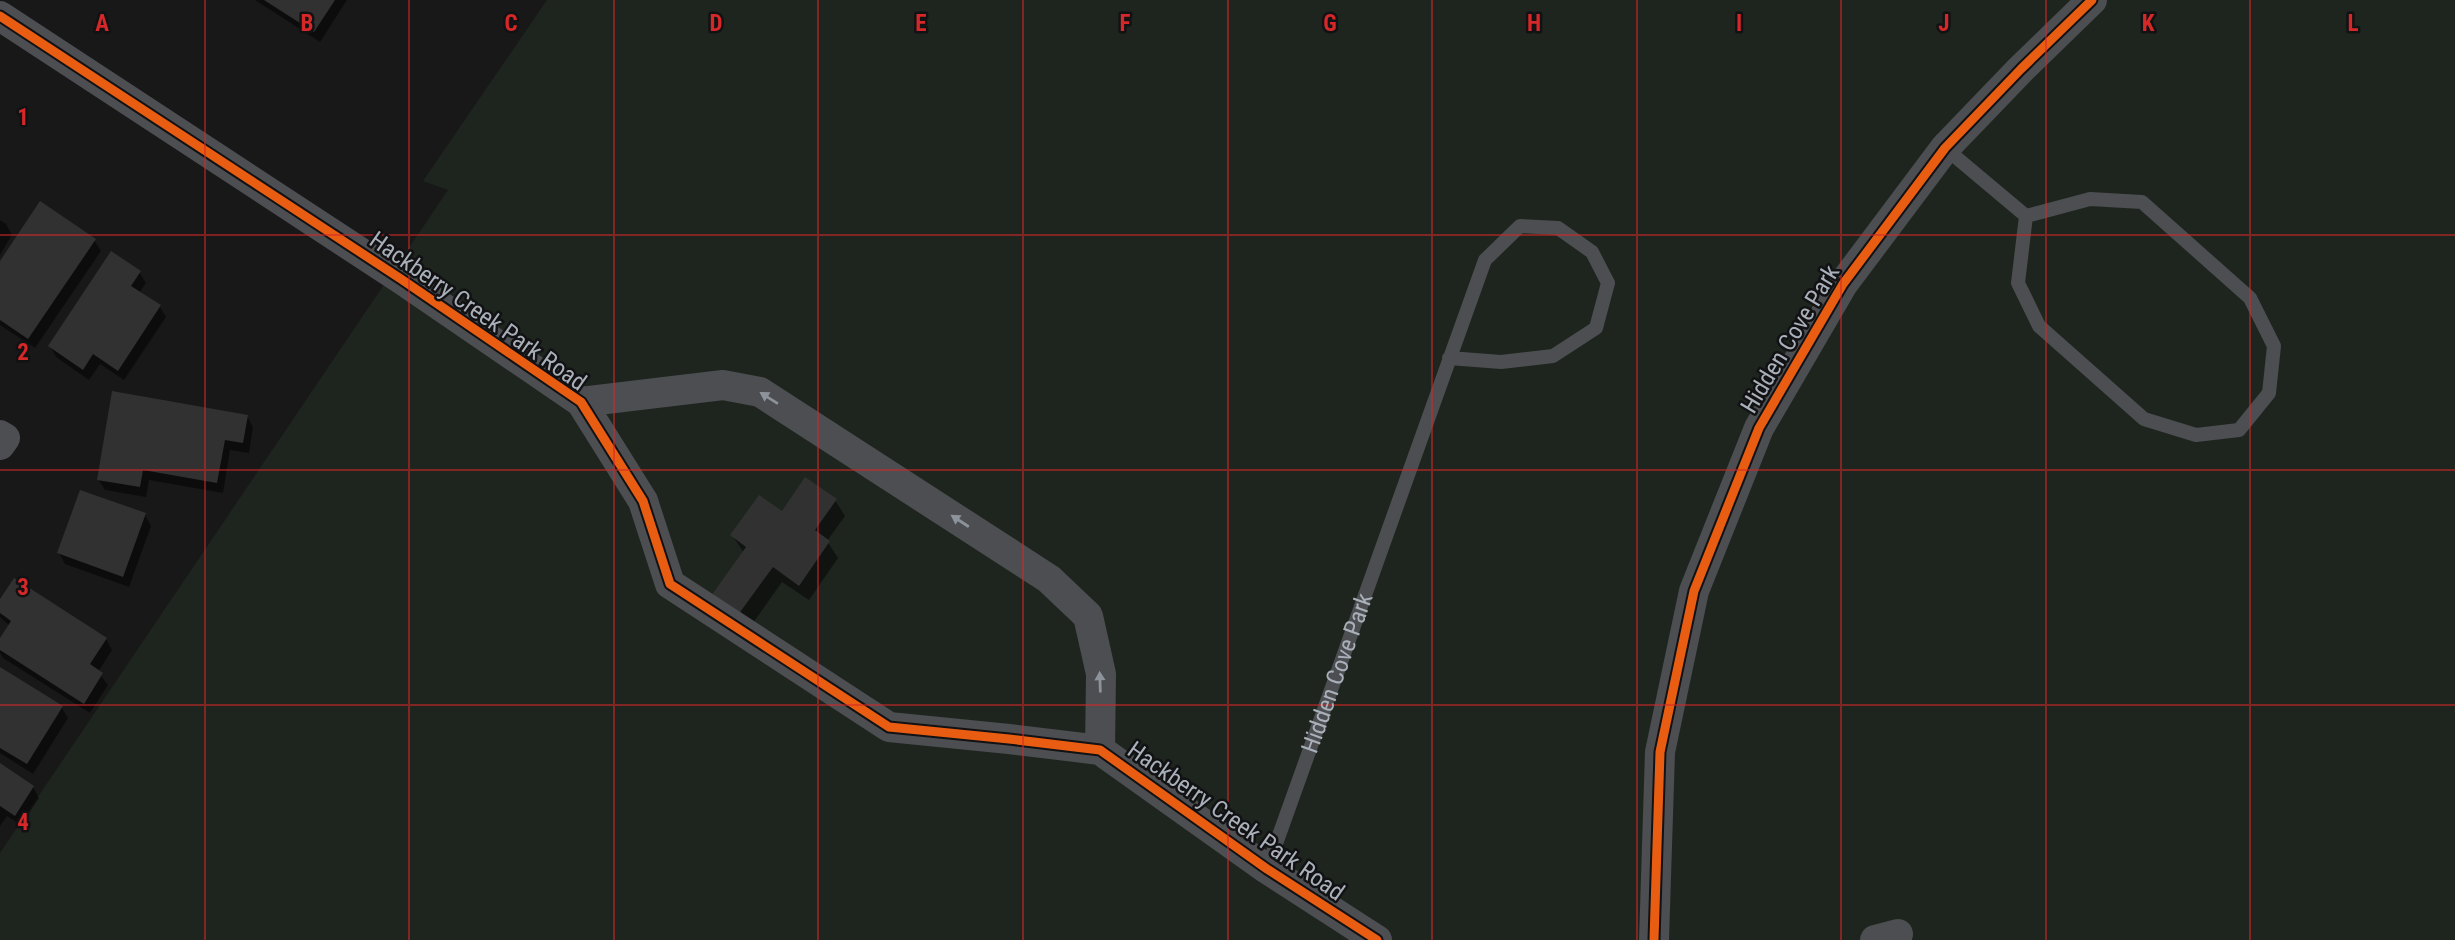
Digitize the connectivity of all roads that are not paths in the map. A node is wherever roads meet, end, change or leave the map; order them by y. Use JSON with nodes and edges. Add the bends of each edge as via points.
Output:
{"nodes":[{"id":1,"x":2092,"y":0,"type":"edge"},
{"id":2,"x":0,"y":16,"type":"edge"},
{"id":3,"x":1945,"y":148,"type":"junction"},
{"id":4,"x":2026,"y":216,"type":"junction"},
{"id":5,"x":1449,"y":358,"type":"junction"},
{"id":6,"x":581,"y":402,"type":"junction"},
{"id":7,"x":1100,"y":751,"type":"junction"},
{"id":8,"x":1267,"y":869,"type":"junction"},
{"id":9,"x":1377,"y":940,"type":"edge"},
{"id":10,"x":1654,"y":940,"type":"edge"}],
"edges":[{"from":1,"to":3,"type":"street","name":"Hidden Cove Park"},
{"from":2,"to":6,"type":"street","name":"Hackberry Creek Park Road"},
{"from":3,"to":4,"type":"lane"},
{"from":3,"to":10,"type":"street","name":"Hidden Cove Park","via":[[1843,284],[1759,428],[1694,591],[1660,752]]},
{"from":4,"to":4,"type":"lane","via":[[2018,283],[2039,326],[2144,419],[2196,435],[2239,430],[2269,393],[2274,346],[2250,298],[2142,202],[2090,199]]},
{"from":5,"to":5,"type":"lane","name":"Hidden Cove Park","via":[[1485,260],[1520,226],[1558,228],[1592,252],[1608,283],[1596,328],[1553,356],[1501,362]]},
{"from":5,"to":8,"type":"lane","name":"Hidden Cove Park"},
{"from":6,"to":7,"type":"street","name":"Hackberry Creek Park Road","via":[[643,501],[670,584],[889,727]]},
{"from":7,"to":6,"type":"street","name":"Hackberry Creek Park Road","one_way":true,"via":[[1101,674],[1088,616],[1049,579],[760,392],[723,386]]},
{"from":7,"to":8,"type":"street","name":"Hackberry Creek Park Road"},
{"from":8,"to":9,"type":"street","name":"Hackberry Creek Park Road"}]}
